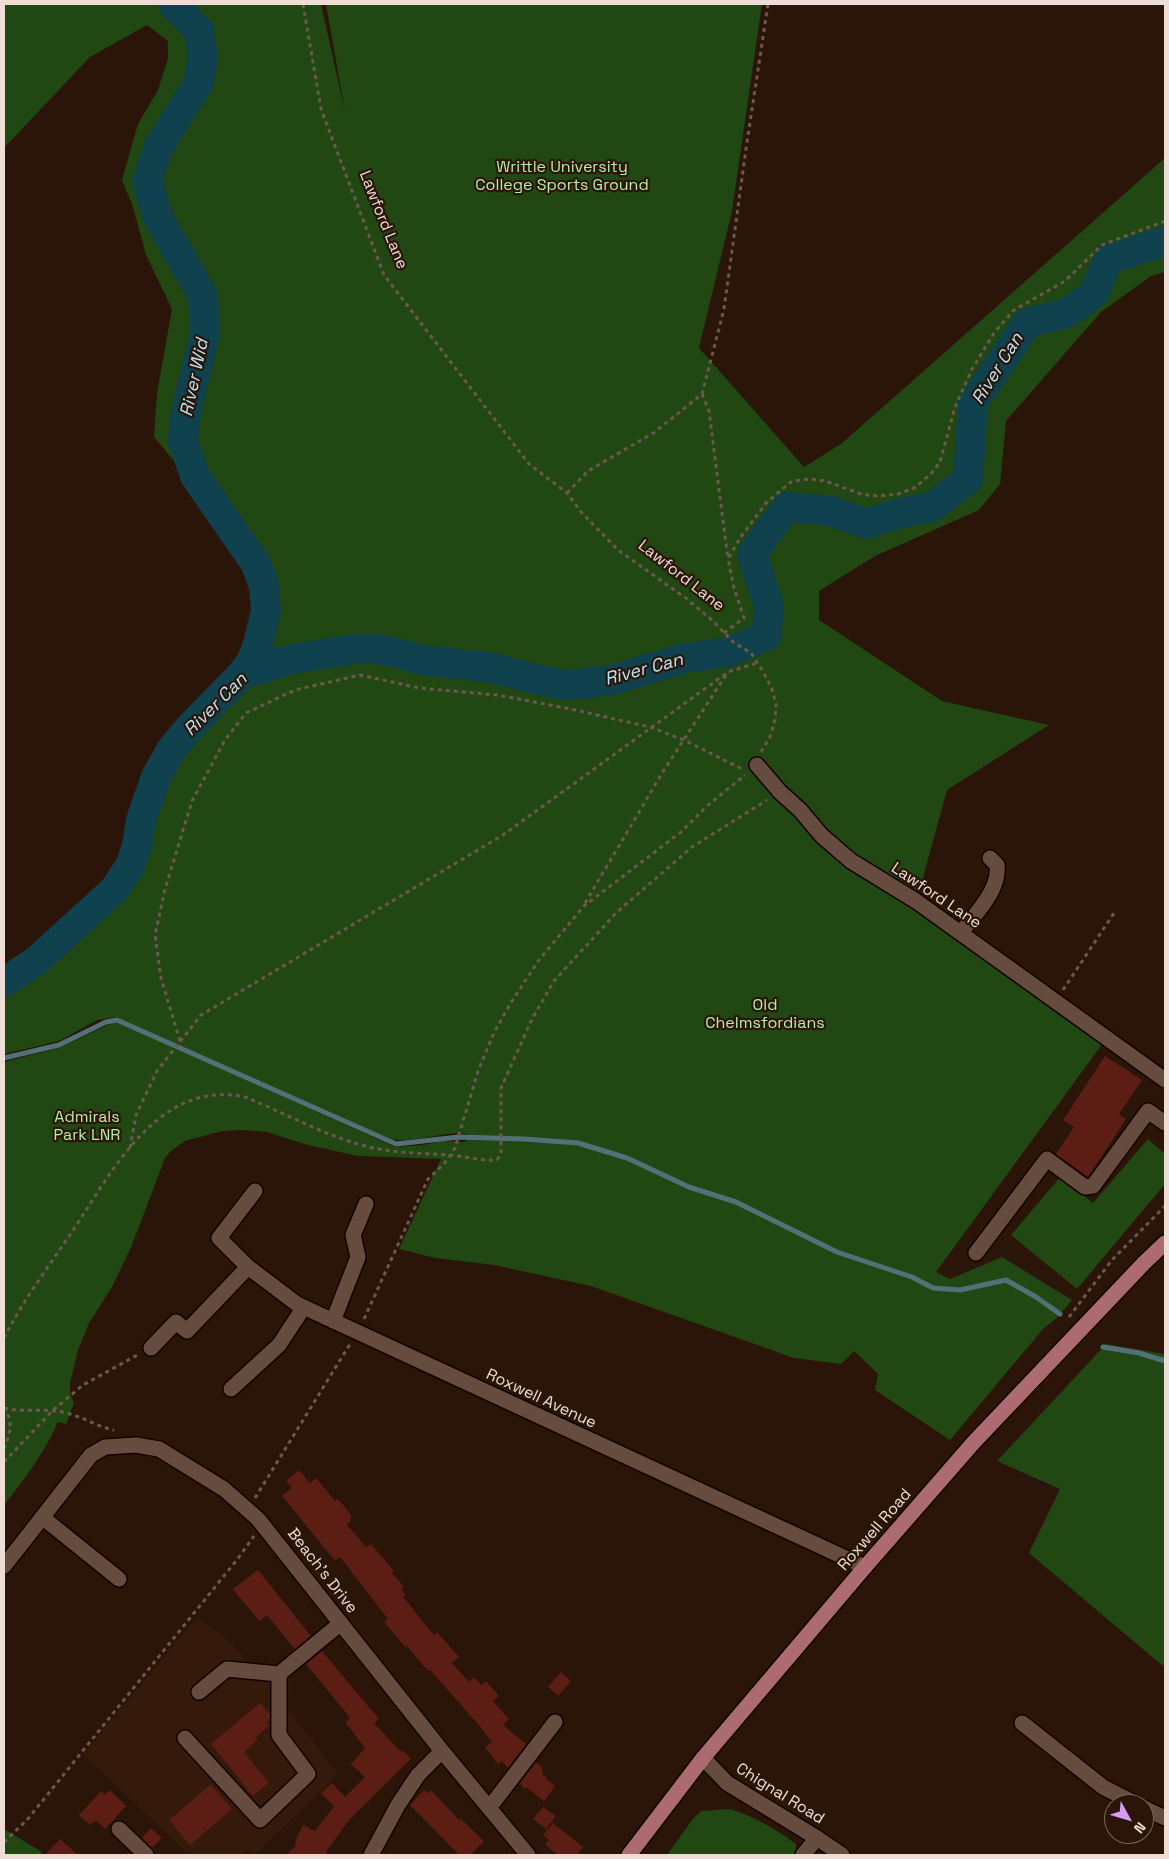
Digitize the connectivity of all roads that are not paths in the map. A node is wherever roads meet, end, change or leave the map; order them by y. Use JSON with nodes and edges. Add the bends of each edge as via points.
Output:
{"nodes":[{"id":1,"x":758,"y":765,"type":"road end"},
{"id":2,"x":990,"y":858,"type":"dead end"},
{"id":3,"x":961,"y":933,"type":"junction"},
{"id":4,"x":1165,"y":1080,"type":"edge"},
{"id":5,"x":1165,"y":1123,"type":"edge"},
{"id":6,"x":255,"y":1190,"type":"dead end"},
{"id":7,"x":366,"y":1204,"type":"dead end"},
{"id":8,"x":1165,"y":1243,"type":"edge"},
{"id":9,"x":976,"y":1253,"type":"dead end"},
{"id":10,"x":248,"y":1268,"type":"junction"},
{"id":11,"x":304,"y":1307,"type":"junction"},
{"id":12,"x":333,"y":1321,"type":"junction"},
{"id":13,"x":151,"y":1348,"type":"road end"},
{"id":14,"x":231,"y":1389,"type":"dead end"},
{"id":15,"x":42,"y":1517,"type":"junction"},
{"id":16,"x":4,"y":1566,"type":"edge"},
{"id":17,"x":865,"y":1567,"type":"junction"},
{"id":18,"x":119,"y":1579,"type":"dead end"},
{"id":19,"x":341,"y":1623,"type":"junction"},
{"id":20,"x":280,"y":1674,"type":"junction"},
{"id":21,"x":199,"y":1692,"type":"dead end"},
{"id":22,"x":555,"y":1722,"type":"dead end"},
{"id":23,"x":1022,"y":1723,"type":"dead end"},
{"id":24,"x":185,"y":1738,"type":"dead end"},
{"id":25,"x":442,"y":1751,"type":"junction"},
{"id":26,"x":703,"y":1758,"type":"junction"},
{"id":27,"x":1118,"y":1794,"type":"edge"},
{"id":28,"x":489,"y":1808,"type":"junction"},
{"id":29,"x":119,"y":1829,"type":"dead end"},
{"id":30,"x":817,"y":1838,"type":"junction"},
{"id":31,"x":146,"y":1855,"type":"edge"},
{"id":32,"x":370,"y":1855,"type":"edge"},
{"id":33,"x":528,"y":1855,"type":"edge"},
{"id":34,"x":629,"y":1855,"type":"edge"},
{"id":35,"x":803,"y":1855,"type":"edge"},
{"id":36,"x":842,"y":1855,"type":"edge"}],
"edges":[{"from":1,"to":3,"type":"street","name":"Lawford Lane","via":[[822,836],[851,862]]},
{"from":2,"to":3,"type":"street","via":[[997,865],[994,886]]},
{"from":3,"to":4,"type":"street","name":"Lawford Lane"},
{"from":5,"to":9,"type":"street","via":[[1148,1110],[1093,1186],[1085,1187],[1047,1159]]},
{"from":6,"to":10,"type":"street","name":"Roxwell Avenue","via":[[219,1238]]},
{"from":7,"to":12,"type":"street","via":[[353,1235],[358,1257]]},
{"from":8,"to":17,"type":"main road","name":"Roxwell Road","via":[[974,1442]]},
{"from":10,"to":11,"type":"street","name":"Roxwell Avenue"},
{"from":10,"to":13,"type":"street","via":[[187,1331],[176,1322]]},
{"from":11,"to":12,"type":"street","name":"Roxwell Avenue"},
{"from":11,"to":14,"type":"street","via":[[279,1345]]},
{"from":12,"to":17,"type":"street","name":"Roxwell Avenue"},
{"from":15,"to":16,"type":"street","name":"Beach's Drive"},
{"from":15,"to":18,"type":"street"},
{"from":15,"to":19,"type":"street","name":"Beach's Drive","via":[[91,1455],[106,1447],[136,1445],[160,1448],[224,1489],[258,1519]]},
{"from":17,"to":26,"type":"main road","name":"Roxwell Road"},
{"from":19,"to":20,"type":"street"},
{"from":19,"to":25,"type":"street","name":"Beach's Drive"},
{"from":20,"to":21,"type":"street","via":[[228,1670]]},
{"from":20,"to":24,"type":"street","via":[[279,1735],[308,1774],[260,1820]]},
{"from":22,"to":28,"type":"street"},
{"from":23,"to":27,"type":"street"},
{"from":25,"to":28,"type":"street","name":"Beach's Drive"},
{"from":25,"to":32,"type":"street","via":[[418,1775]]},
{"from":26,"to":30,"type":"street","name":"Chignal Road","via":[[727,1783]]},
{"from":26,"to":34,"type":"main road","name":"Roxwell Road"},
{"from":28,"to":33,"type":"street","name":"Beach's Drive"},
{"from":29,"to":31,"type":"street"},
{"from":30,"to":35,"type":"street"},
{"from":30,"to":36,"type":"street","name":"Chignal Road"}]}
